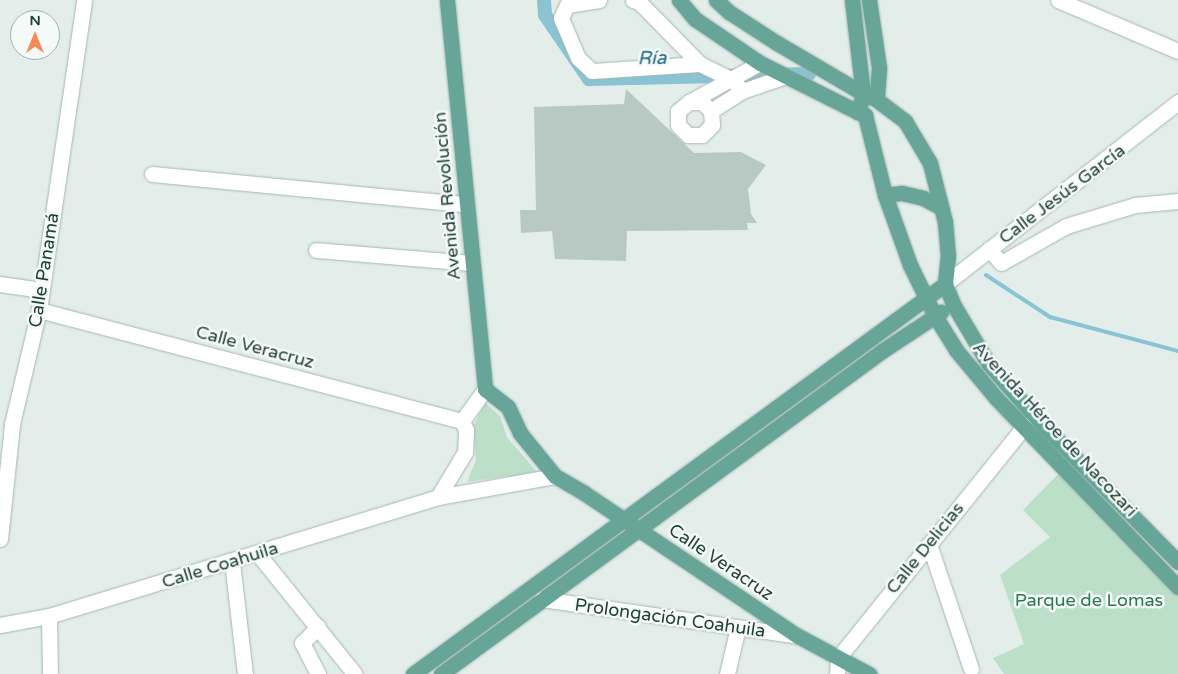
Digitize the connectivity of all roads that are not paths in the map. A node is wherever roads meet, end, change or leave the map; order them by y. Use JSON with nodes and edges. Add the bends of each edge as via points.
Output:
{"nodes":[{"id":1,"x":84,"y":0,"type":"edge"},
{"id":2,"x":447,"y":0,"type":"edge"},
{"id":3,"x":598,"y":0,"type":"edge"},
{"id":4,"x":633,"y":0,"type":"edge"},
{"id":5,"x":679,"y":0,"type":"edge"},
{"id":6,"x":716,"y":0,"type":"edge"},
{"id":7,"x":852,"y":0,"type":"edge"},
{"id":8,"x":868,"y":0,"type":"edge"},
{"id":9,"x":1058,"y":0,"type":"edge"},
{"id":10,"x":1178,"y":51,"type":"edge"},
{"id":11,"x":760,"y":63,"type":"junction"},
{"id":12,"x":700,"y":64,"type":"junction"},
{"id":13,"x":786,"y":76,"type":"junction"},
{"id":14,"x":738,"y":86,"type":"junction"},
{"id":15,"x":870,"y":97,"type":"junction"},
{"id":16,"x":689,"y":102,"type":"junction"},
{"id":17,"x":1178,"y":102,"type":"edge"},
{"id":18,"x":711,"y":110,"type":"junction"},
{"id":19,"x":862,"y":113,"type":"junction"},
{"id":20,"x":152,"y":174,"type":"dead end"},
{"id":21,"x":885,"y":195,"type":"junction"},
{"id":22,"x":1178,"y":201,"type":"edge"},
{"id":23,"x":466,"y":204,"type":"junction"},
{"id":24,"x":942,"y":208,"type":"junction"},
{"id":25,"x":989,"y":249,"type":"junction"},
{"id":26,"x":316,"y":250,"type":"dead end"},
{"id":27,"x":472,"y":263,"type":"junction"},
{"id":28,"x":0,"y":284,"type":"edge"},
{"id":29,"x":946,"y":284,"type":"junction"},
{"id":30,"x":42,"y":290,"type":"junction"},
{"id":31,"x":927,"y":299,"type":"junction"},
{"id":32,"x":953,"y":304,"type":"junction"},
{"id":33,"x":39,"y":310,"type":"junction"},
{"id":34,"x":935,"y":316,"type":"junction"},
{"id":35,"x":485,"y":389,"type":"junction"},
{"id":36,"x":462,"y":421,"type":"junction"},
{"id":37,"x":1039,"y":421,"type":"junction"},
{"id":38,"x":1024,"y":427,"type":"junction"},
{"id":39,"x":555,"y":476,"type":"junction"},
{"id":40,"x":438,"y":497,"type":"junction"},
{"id":41,"x":622,"y":519,"type":"junction"},
{"id":42,"x":637,"y":529,"type":"junction"},
{"id":43,"x":0,"y":539,"type":"edge"},
{"id":44,"x":929,"y":544,"type":"junction"},
{"id":45,"x":258,"y":554,"type":"junction"},
{"id":46,"x":232,"y":562,"type":"junction"},
{"id":47,"x":1178,"y":562,"type":"edge"},
{"id":48,"x":1178,"y":587,"type":"edge"},
{"id":49,"x":542,"y":599,"type":"junction"},
{"id":50,"x":49,"y":616,"type":"junction"},
{"id":51,"x":0,"y":625,"type":"edge"},
{"id":52,"x":318,"y":627,"type":"junction"},
{"id":53,"x":738,"y":627,"type":"junction"},
{"id":54,"x":798,"y":636,"type":"junction"},
{"id":55,"x":838,"y":658,"type":"junction"},
{"id":56,"x":971,"y":669,"type":"dead end"},
{"id":57,"x":50,"y":674,"type":"edge"},
{"id":58,"x":245,"y":674,"type":"edge"},
{"id":59,"x":318,"y":674,"type":"edge"},
{"id":60,"x":355,"y":674,"type":"edge"},
{"id":61,"x":413,"y":674,"type":"edge"},
{"id":62,"x":441,"y":674,"type":"edge"},
{"id":63,"x":727,"y":674,"type":"edge"},
{"id":64,"x":837,"y":674,"type":"edge"},
{"id":65,"x":869,"y":674,"type":"edge"}],
"edges":[{"from":1,"to":30,"type":"street","name":"Calle Panamá"},
{"from":2,"to":23,"type":"main road","name":"Avenida Revolución"},
{"from":3,"to":12,"type":"street","via":[[567,5],[561,18],[578,58],[592,70]]},
{"from":4,"to":12,"type":"street","via":[[639,2],[663,30]]},
{"from":5,"to":11,"type":"main road","via":[[695,19]]},
{"from":6,"to":15,"type":"main road","via":[[761,33]]},
{"from":7,"to":15,"type":"main road","name":"Avenida Héroe de Nacozari"},
{"from":8,"to":15,"type":"main road","name":"Avenida Héroe de Nacozari","via":[[879,68]]},
{"from":9,"to":10,"type":"street"},
{"from":11,"to":13,"type":"main road"},
{"from":11,"to":14,"type":"street"},
{"from":12,"to":14,"type":"street"},
{"from":13,"to":14,"type":"street"},
{"from":13,"to":19,"type":"main road"},
{"from":14,"to":16,"type":"street"},
{"from":14,"to":18,"type":"street"},
{"from":15,"to":19,"type":"main road","name":"Avenida Héroe de Nacozari"},
{"from":15,"to":24,"type":"main road","name":"Avenida Héroe de Nacozari","via":[[905,121],[930,163]]},
{"from":16,"to":18,"type":"street","via":[[702,102]]},
{"from":16,"to":18,"type":"street","via":[[678,111],[678,125],[688,135],[702,135],[712,125]]},
{"from":17,"to":25,"type":"street","name":"Calle Jesús García","via":[[1134,140]]},
{"from":19,"to":21,"type":"main road","name":"Avenida Héroe de Nacozari"},
{"from":20,"to":23,"type":"street"},
{"from":21,"to":24,"type":"main road","via":[[902,192]]},
{"from":21,"to":31,"type":"main road","name":"Avenida Héroe de Nacozari","via":[[910,265]]},
{"from":22,"to":25,"type":"street","via":[[1135,204],[1066,226],[1001,263]]},
{"from":23,"to":27,"type":"main road","name":"Avenida Revolución"},
{"from":24,"to":29,"type":"main road","name":"Avenida Héroe de Nacozari","via":[[948,255]]},
{"from":25,"to":29,"type":"street","name":"Calle Jesús García"},
{"from":26,"to":27,"type":"street"},
{"from":27,"to":35,"type":"main road","name":"Avenida Revolución"},
{"from":28,"to":30,"type":"street"},
{"from":29,"to":31,"type":"main road"},
{"from":29,"to":32,"type":"main road","name":"Avenida Héroe de Nacozari"},
{"from":30,"to":33,"type":"street","name":"Calle Panamá"},
{"from":31,"to":34,"type":"main road","name":"Avenida Héroe de Nacozari"},
{"from":31,"to":41,"type":"main road"},
{"from":32,"to":34,"type":"main road"},
{"from":32,"to":37,"type":"main road","name":"Avenida Héroe de Nacozari","via":[[988,363]]},
{"from":33,"to":36,"type":"street","name":"Calle Veracruz"},
{"from":33,"to":43,"type":"street","name":"Calle Panamá","via":[[12,424]]},
{"from":34,"to":38,"type":"main road","name":"Avenida Héroe de Nacozari","via":[[956,350]]},
{"from":34,"to":42,"type":"main road"},
{"from":35,"to":36,"type":"street"},
{"from":35,"to":39,"type":"main road","via":[[508,407],[520,433]]},
{"from":36,"to":40,"type":"street","via":[[465,452]]},
{"from":37,"to":38,"type":"street"},
{"from":37,"to":47,"type":"main road","name":"Avenida Héroe de Nacozari"},
{"from":38,"to":44,"type":"street","name":"Calle Delicias"},
{"from":38,"to":48,"type":"main road","name":"Avenida Héroe de Nacozari"},
{"from":39,"to":40,"type":"street","name":"Calle Coahuila"},
{"from":39,"to":41,"type":"main road","name":"Calle Veracruz"},
{"from":40,"to":45,"type":"street","name":"Calle Coahuila"},
{"from":41,"to":42,"type":"main road","name":"Calle Veracruz"},
{"from":41,"to":61,"type":"main road"},
{"from":42,"to":49,"type":"main road"},
{"from":42,"to":54,"type":"main road","name":"Calle Veracruz"},
{"from":44,"to":55,"type":"street","name":"Calle Delicias"},
{"from":44,"to":56,"type":"street"},
{"from":45,"to":46,"type":"street","name":"Calle Coahuila"},
{"from":45,"to":52,"type":"street"},
{"from":46,"to":50,"type":"street","name":"Calle Coahuila"},
{"from":46,"to":58,"type":"street"},
{"from":49,"to":53,"type":"street","name":"Prolongación Coahuila"},
{"from":49,"to":62,"type":"main road"},
{"from":50,"to":51,"type":"street","name":"Calle Coahuila"},
{"from":50,"to":57,"type":"street"},
{"from":52,"to":59,"type":"street","via":[[302,643]]},
{"from":52,"to":60,"type":"street"},
{"from":53,"to":54,"type":"street","name":"Prolongación Coahuila"},
{"from":53,"to":63,"type":"street"},
{"from":54,"to":55,"type":"main road","name":"Calle Veracruz"},
{"from":55,"to":64,"type":"street"},
{"from":55,"to":65,"type":"main road","name":"Calle Veracruz"}]}
